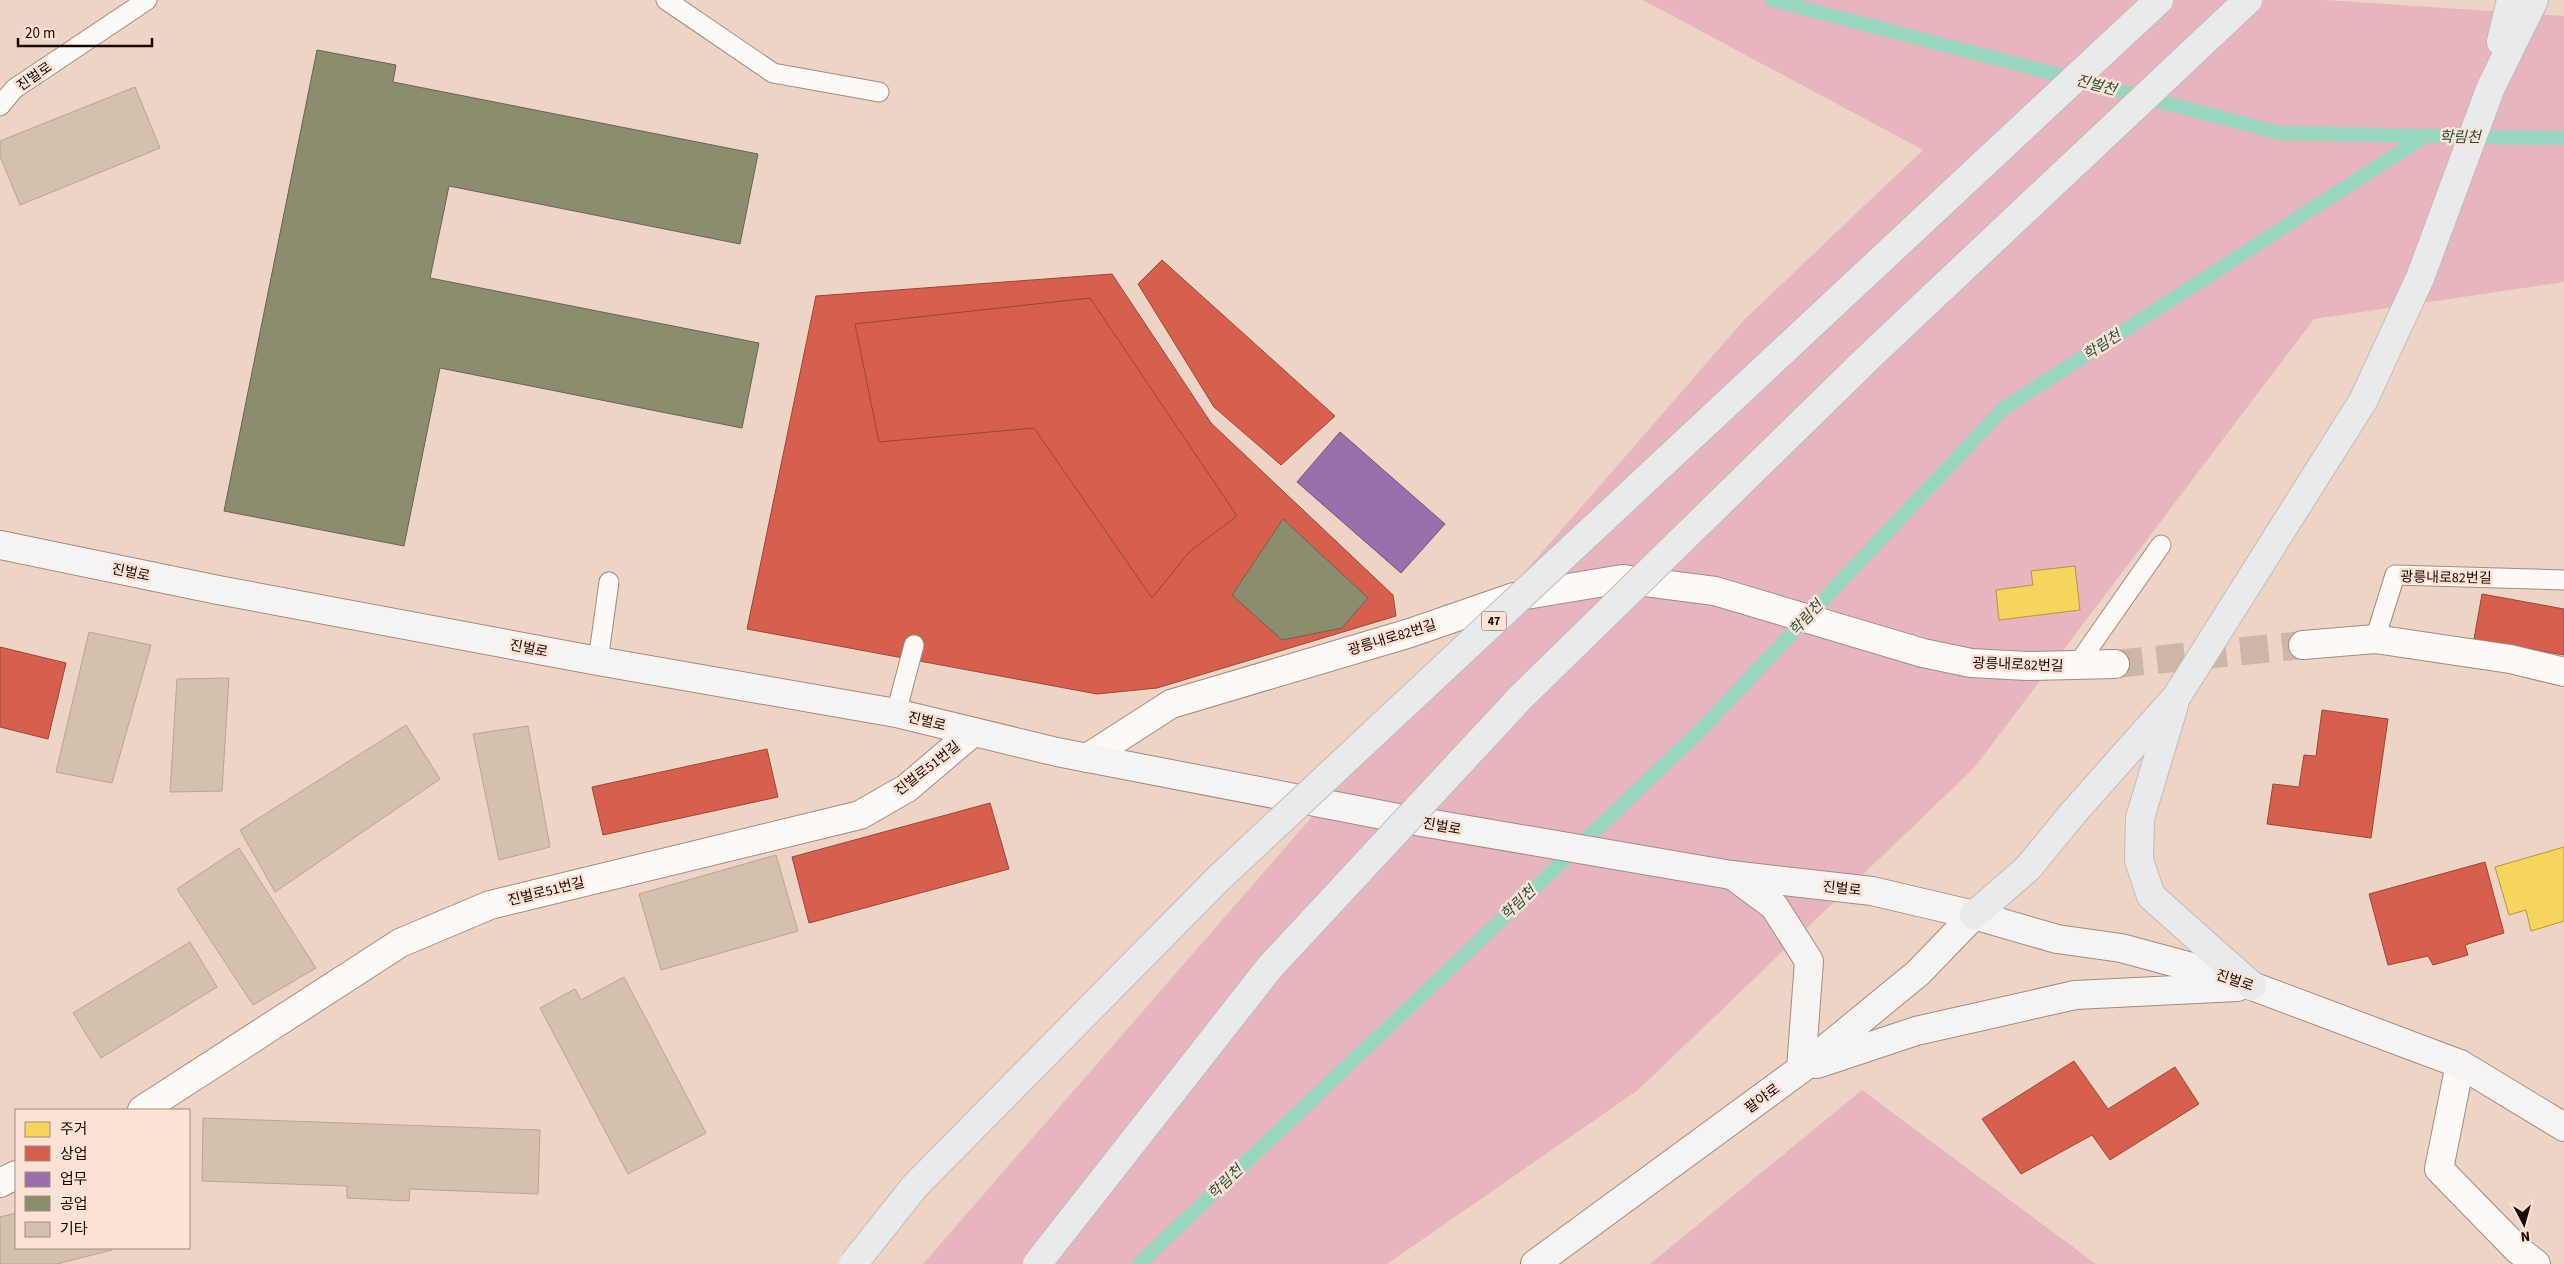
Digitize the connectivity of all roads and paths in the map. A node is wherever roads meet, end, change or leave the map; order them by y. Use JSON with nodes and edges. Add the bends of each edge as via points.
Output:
{"nodes":[{"id":1,"x":147,"y":0,"type":"edge"},
{"id":2,"x":666,"y":0,"type":"edge"},
{"id":3,"x":1595,"y":0,"type":"edge"},
{"id":4,"x":2158,"y":0,"type":"edge"},
{"id":5,"x":2248,"y":0,"type":"edge"},
{"id":6,"x":2511,"y":0,"type":"edge"},
{"id":7,"x":2534,"y":0,"type":"edge"},
{"id":8,"x":2491,"y":88,"type":"junction"},
{"id":9,"x":879,"y":92,"type":"dead end"},
{"id":10,"x":0,"y":106,"type":"edge"},
{"id":11,"x":1854,"y":133,"type":"dead end"},
{"id":12,"x":0,"y":545,"type":"edge"},
{"id":13,"x":2162,"y":545,"type":"dead end"},
{"id":14,"x":2564,"y":580,"type":"edge"},
{"id":15,"x":609,"y":582,"type":"dead end"},
{"id":16,"x":2375,"y":639,"type":"junction"},
{"id":17,"x":914,"y":645,"type":"dead end"},
{"id":18,"x":2303,"y":645,"type":"tunnel mouth"},
{"id":19,"x":598,"y":661,"type":"junction"},
{"id":20,"x":2114,"y":664,"type":"tunnel mouth"},
{"id":21,"x":2077,"y":665,"type":"junction"},
{"id":22,"x":2564,"y":672,"type":"edge"},
{"id":23,"x":2177,"y":696,"type":"junction"},
{"id":24,"x":896,"y":713,"type":"junction"},
{"id":25,"x":973,"y":732,"type":"junction"},
{"id":26,"x":1087,"y":758,"type":"junction"},
{"id":27,"x":1731,"y":875,"type":"junction"},
{"id":28,"x":1974,"y":915,"type":"junction"},
{"id":29,"x":2252,"y":986,"type":"junction"},
{"id":30,"x":2460,"y":1064,"type":"junction"},
{"id":31,"x":1801,"y":1069,"type":"junction"},
{"id":32,"x":144,"y":1109,"type":"edge"},
{"id":33,"x":2564,"y":1128,"type":"edge"},
{"id":34,"x":15,"y":1176,"type":"edge"},
{"id":35,"x":0,"y":1183,"type":"edge"},
{"id":36,"x":853,"y":1264,"type":"edge"},
{"id":37,"x":1037,"y":1264,"type":"edge"},
{"id":38,"x":1536,"y":1264,"type":"edge"},
{"id":39,"x":2536,"y":1264,"type":"edge"}],
"edges":[{"from":1,"to":10,"type":"lane","name":"진벌로","via":[[14,89]]},
{"from":2,"to":9,"type":"lane","via":[[773,73]]},
{"from":3,"to":11,"type":"path","via":[[1678,47]]},
{"from":4,"to":36,"type":"highway","number":"47","bridge":true,"via":[[1219,878],[915,1186]]},
{"from":5,"to":37,"type":"highway","bridge":true,"via":[[1870,356],[1521,697],[1270,967]]},
{"from":6,"to":8,"type":"highway"},
{"from":7,"to":8,"type":"highway"},
{"from":8,"to":23,"type":"highway","via":[[2420,278],[2363,401]]},
{"from":12,"to":19,"type":"street","name":"진벌로","via":[[218,590]]},
{"from":13,"to":21,"type":"lane"},
{"from":14,"to":16,"type":"lane","name":"광릉내로82번길","via":[[2395,575]]},
{"from":15,"to":19,"type":"lane"},
{"from":16,"to":18,"type":"street"},
{"from":16,"to":22,"type":"street","via":[[2510,659]]},
{"from":17,"to":24,"type":"lane"},
{"from":19,"to":24,"type":"street","name":"진벌로"},
{"from":20,"to":21,"type":"street","name":"광릉내로82번길"},
{"from":21,"to":26,"type":"street","name":"광릉내로82번길","via":[[1971,663],[1923,653],[1715,591],[1622,578],[1514,597],[1410,633],[1171,704]]},
{"from":23,"to":28,"type":"highway","via":[[2028,868]]},
{"from":23,"to":29,"type":"highway","via":[[2140,818],[2139,860],[2151,896]]},
{"from":24,"to":25,"type":"street","name":"진벌로"},
{"from":25,"to":26,"type":"street","name":"진벌로"},
{"from":25,"to":32,"type":"street","name":"진벌로51번길","via":[[907,788],[860,815],[490,905],[400,943]]},
{"from":26,"to":27,"type":"street","name":"진벌로","via":[[1398,818]]},
{"from":27,"to":28,"type":"street","name":"진벌로","via":[[1872,891]]},
{"from":27,"to":31,"type":"street","via":[[1774,906],[1809,962]]},
{"from":28,"to":29,"type":"street","name":"진벌로","via":[[2057,938],[2121,948]]},
{"from":28,"to":31,"type":"street","name":"팔야로","via":[[1918,973]]},
{"from":29,"to":30,"type":"street","name":"진벌로"},
{"from":29,"to":31,"type":"street","via":[[2075,995],[1916,1031]]},
{"from":30,"to":33,"type":"street","name":"진벌로"},
{"from":30,"to":39,"type":"street","via":[[2439,1169],[2517,1249]]},
{"from":31,"to":38,"type":"street","name":"팔야로"},
{"from":34,"to":35,"type":"street"}]}
